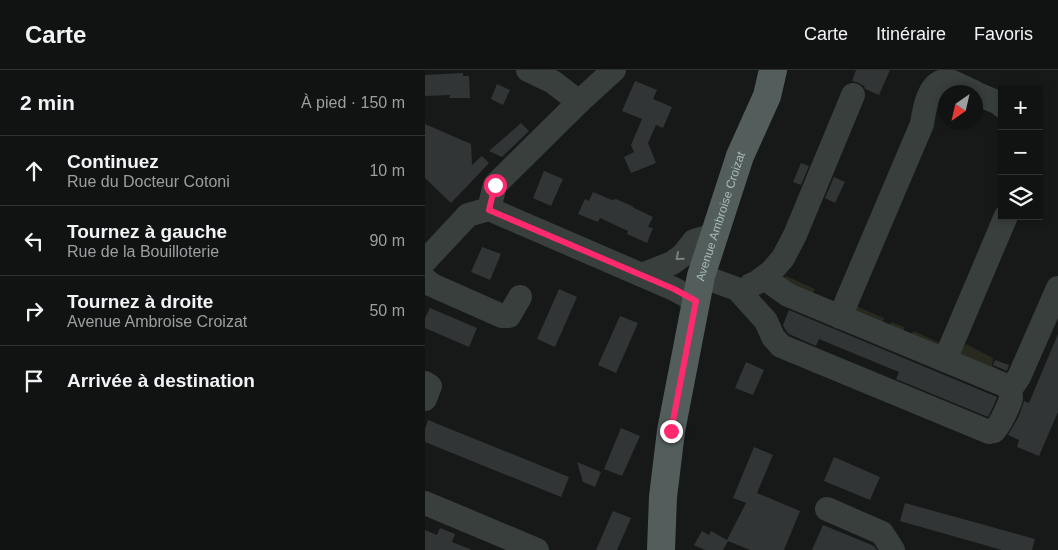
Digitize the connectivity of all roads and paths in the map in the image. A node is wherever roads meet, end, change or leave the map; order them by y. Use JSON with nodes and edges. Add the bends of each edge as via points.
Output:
{"nodes":[{"id":1,"x":528,"y":70,"type":"edge"},
{"id":2,"x":614,"y":70,"type":"edge"},
{"id":3,"x":773,"y":70,"type":"edge"},
{"id":4,"x":786,"y":70,"type":"edge"},
{"id":5,"x":957,"y":85,"type":"edge"},
{"id":6,"x":853,"y":95,"type":"dead end"},
{"id":7,"x":767,"y":96,"type":"junction"},
{"id":8,"x":983,"y":96,"type":"edge"},
{"id":9,"x":579,"y":102,"type":"junction"},
{"id":10,"x":998,"y":103,"type":"edge"},
{"id":11,"x":489,"y":210,"type":"junction"},
{"id":12,"x":1004,"y":220,"type":"edge"},
{"id":13,"x":714,"y":235,"type":"junction"},
{"id":14,"x":425,"y":261,"type":"edge"},
{"id":15,"x":642,"y":275,"type":"junction"},
{"id":16,"x":764,"y":278,"type":"junction"},
{"id":17,"x":425,"y":279,"type":"edge"},
{"id":18,"x":1058,"y":288,"type":"edge"},
{"id":19,"x":699,"y":289,"type":"junction"},
{"id":20,"x":737,"y":290,"type":"junction"},
{"id":21,"x":520,"y":296,"type":"dead end"},
{"id":22,"x":840,"y":317,"type":"junction"},
{"id":23,"x":945,"y":360,"type":"junction"},
{"id":24,"x":425,"y":383,"type":"edge"},
{"id":25,"x":1011,"y":390,"type":"junction"},
{"id":26,"x":425,"y":399,"type":"edge"},
{"id":27,"x":425,"y":503,"type":"edge"},
{"id":28,"x":827,"y":509,"type":"dead end"},
{"id":29,"x":537,"y":550,"type":"edge"},
{"id":30,"x":661,"y":550,"type":"edge"},
{"id":31,"x":893,"y":550,"type":"edge"}],
"edges":[{"from":1,"to":9,"type":"street","via":[[553,82]]},
{"from":2,"to":9,"type":"street"},
{"from":3,"to":7,"type":"main road","name":"Avenue Ambroise Croizat"},
{"from":4,"to":7,"type":"main road","name":"Avenue Ambroise Croizat"},
{"from":5,"to":22,"type":"street","via":[[948,81],[933,87],[925,105],[922,124]]},
{"from":6,"to":16,"type":"street","via":[[795,235],[783,258]]},
{"from":7,"to":13,"type":"main road","name":"Avenue Ambroise Croizat","via":[[740,156]]},
{"from":8,"to":10,"type":"street"},
{"from":9,"to":11,"type":"street","via":[[495,185]]},
{"from":11,"to":14,"type":"street","via":[[468,215]]},
{"from":11,"to":15,"type":"street"},
{"from":12,"to":23,"type":"street"},
{"from":13,"to":15,"type":"street","one_way":true,"via":[[694,241],[672,263]]},
{"from":13,"to":19,"type":"main road","name":"Avenue Ambroise Croizat"},
{"from":15,"to":19,"type":"street","via":[[674,289]]},
{"from":16,"to":20,"type":"street"},
{"from":16,"to":22,"type":"street","via":[[788,295]]},
{"from":17,"to":21,"type":"street","via":[[431,285],[502,316],[509,316]]},
{"from":18,"to":25,"type":"street"},
{"from":19,"to":20,"type":"street"},
{"from":19,"to":30,"type":"main road","name":"Avenue Ambroise Croizat","via":[[671,431]]},
{"from":20,"to":25,"type":"street","via":[[766,321],[781,346],[989,432],[999,426],[1011,398]]},
{"from":22,"to":23,"type":"street"},
{"from":23,"to":25,"type":"street"},
{"from":24,"to":26,"type":"street","via":[[430,386]]},
{"from":27,"to":29,"type":"street"},
{"from":28,"to":31,"type":"street","via":[[881,533]]}]}
